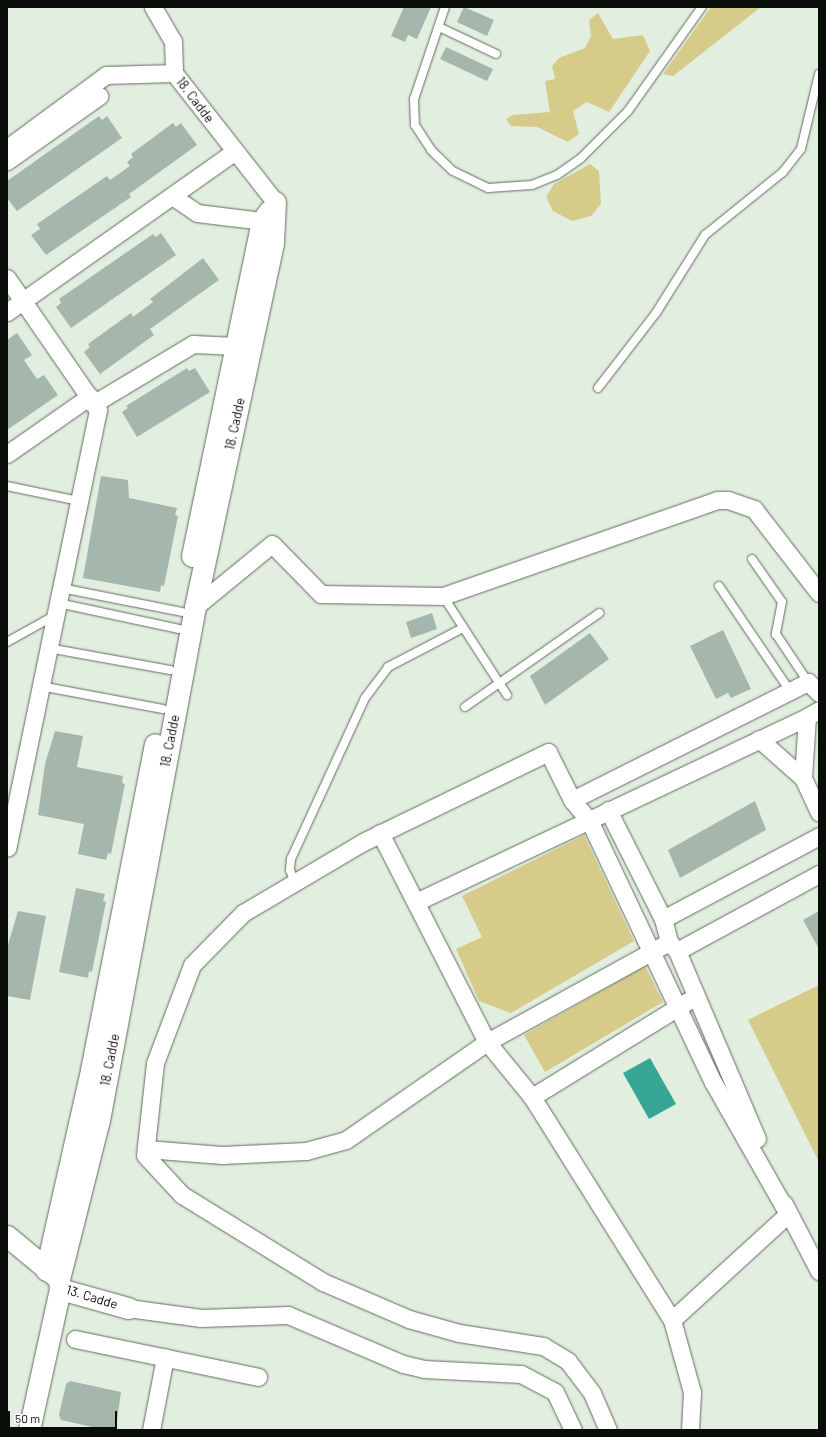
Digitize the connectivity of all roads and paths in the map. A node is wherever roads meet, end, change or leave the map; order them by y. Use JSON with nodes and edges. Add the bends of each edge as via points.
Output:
{"nodes":[{"id":1,"x":153,"y":7,"type":"edge"},
{"id":2,"x":445,"y":7,"type":"edge"},
{"id":3,"x":702,"y":7,"type":"edge"},
{"id":4,"x":439,"y":27,"type":"junction"},
{"id":5,"x":496,"y":54,"type":"dead end"},
{"id":6,"x":174,"y":73,"type":"junction"},
{"id":7,"x":819,"y":74,"type":"edge"},
{"id":8,"x":99,"y":96,"type":"dead end"},
{"id":9,"x":7,"y":148,"type":"edge"},
{"id":10,"x":234,"y":152,"type":"junction"},
{"id":11,"x":7,"y":161,"type":"edge"},
{"id":12,"x":172,"y":196,"type":"junction"},
{"id":13,"x":275,"y":202,"type":"junction"},
{"id":14,"x":262,"y":221,"type":"junction"},
{"id":15,"x":7,"y":278,"type":"edge"},
{"id":16,"x":23,"y":301,"type":"junction"},
{"id":17,"x":7,"y":312,"type":"edge"},
{"id":18,"x":236,"y":346,"type":"junction"},
{"id":19,"x":598,"y":388,"type":"dead end"},
{"id":20,"x":91,"y":400,"type":"junction"},
{"id":21,"x":7,"y":454,"type":"edge"},
{"id":22,"x":7,"y":486,"type":"edge"},
{"id":23,"x":79,"y":501,"type":"junction"},
{"id":24,"x":752,"y":559,"type":"dead end"},
{"id":25,"x":719,"y":586,"type":"dead end"},
{"id":26,"x":819,"y":593,"type":"edge"},
{"id":27,"x":442,"y":596,"type":"junction"},
{"id":28,"x":58,"y":602,"type":"junction"},
{"id":29,"x":599,"y":613,"type":"dead end"},
{"id":30,"x":185,"y":616,"type":"junction"},
{"id":31,"x":463,"y":628,"type":"junction"},
{"id":32,"x":7,"y":642,"type":"edge"},
{"id":33,"x":48,"y":648,"type":"junction"},
{"id":34,"x":170,"y":670,"type":"junction"},
{"id":35,"x":499,"y":684,"type":"junction"},
{"id":36,"x":40,"y":686,"type":"junction"},
{"id":37,"x":814,"y":688,"type":"edge"},
{"id":38,"x":790,"y":691,"type":"junction"},
{"id":39,"x":507,"y":695,"type":"dead end"},
{"id":40,"x":465,"y":707,"type":"dead end"},
{"id":41,"x":163,"y":709,"type":"junction"},
{"id":42,"x":813,"y":713,"type":"edge"},
{"id":43,"x":759,"y":739,"type":"junction"},
{"id":44,"x":635,"y":768,"type":"junction"},
{"id":45,"x":803,"y":778,"type":"junction"},
{"id":46,"x":649,"y":792,"type":"junction"},
{"id":47,"x":572,"y":800,"type":"junction"},
{"id":48,"x":608,"y":810,"type":"junction"},
{"id":49,"x":819,"y":812,"type":"edge"},
{"id":50,"x":589,"y":820,"type":"junction"},
{"id":51,"x":380,"y":833,"type":"junction"},
{"id":52,"x":819,"y":836,"type":"edge"},
{"id":53,"x":7,"y":848,"type":"edge"},
{"id":54,"x":819,"y":874,"type":"edge"},
{"id":55,"x":294,"y":882,"type":"junction"},
{"id":56,"x":418,"y":901,"type":"junction"},
{"id":57,"x":663,"y":919,"type":"junction"},
{"id":58,"x":673,"y":947,"type":"junction"},
{"id":59,"x":649,"y":952,"type":"junction"},
{"id":60,"x":695,"y":997,"type":"junction"},
{"id":61,"x":679,"y":1007,"type":"junction"},
{"id":62,"x":487,"y":1042,"type":"junction"},
{"id":63,"x":532,"y":1097,"type":"junction"},
{"id":64,"x":146,"y":1149,"type":"junction"},
{"id":65,"x":788,"y":1214,"type":"junction"},
{"id":66,"x":7,"y":1236,"type":"edge"},
{"id":67,"x":819,"y":1271,"type":"edge"},
{"id":68,"x":55,"y":1279,"type":"junction"},
{"id":69,"x":128,"y":1308,"type":"joint"},
{"id":70,"x":672,"y":1320,"type":"junction"},
{"id":71,"x":75,"y":1338,"type":"dead end"},
{"id":72,"x":165,"y":1357,"type":"junction"},
{"id":73,"x":258,"y":1377,"type":"dead end"},
{"id":74,"x":29,"y":1430,"type":"edge"},
{"id":75,"x":151,"y":1430,"type":"edge"},
{"id":76,"x":573,"y":1430,"type":"edge"},
{"id":77,"x":608,"y":1430,"type":"edge"},
{"id":78,"x":690,"y":1430,"type":"edge"}],
"edges":[{"from":1,"to":6,"type":"street","via":[[173,41]]},
{"from":2,"to":4,"type":"lane"},
{"from":3,"to":4,"type":"lane","via":[[628,111],[581,158],[557,175],[532,185],[488,188],[453,172],[432,150],[415,125],[414,99]]},
{"from":4,"to":5,"type":"lane"},
{"from":6,"to":9,"type":"street","via":[[106,75]]},
{"from":6,"to":10,"type":"street","name":"18. Cadde"},
{"from":7,"to":19,"type":"lane","via":[[801,149],[783,172],[705,235],[656,313]]},
{"from":8,"to":11,"type":"street"},
{"from":10,"to":12,"type":"street"},
{"from":10,"to":13,"type":"street","name":"18. Cadde"},
{"from":12,"to":14,"type":"street","via":[[197,213]]},
{"from":12,"to":16,"type":"street"},
{"from":13,"to":14,"type":"street","name":"18. Cadde"},
{"from":13,"to":30,"type":"street","name":"18. Cadde","via":[[273,243]]},
{"from":14,"to":18,"type":"street","name":"18. Cadde"},
{"from":15,"to":16,"type":"street"},
{"from":16,"to":17,"type":"street"},
{"from":16,"to":20,"type":"street"},
{"from":18,"to":20,"type":"street","via":[[194,344]]},
{"from":18,"to":30,"type":"street","name":"18. Cadde"},
{"from":20,"to":21,"type":"street"},
{"from":20,"to":23,"type":"street","via":[[98,410]]},
{"from":22,"to":23,"type":"lane"},
{"from":23,"to":28,"type":"street"},
{"from":24,"to":37,"type":"lane","via":[[782,602],[776,634]]},
{"from":25,"to":38,"type":"lane"},
{"from":26,"to":27,"type":"street","via":[[754,509],[728,500],[688,509]]},
{"from":27,"to":30,"type":"street","via":[[321,594],[272,544]]},
{"from":27,"to":31,"type":"lane"},
{"from":28,"to":30,"type":"lane"},
{"from":28,"to":30,"type":"lane"},
{"from":28,"to":32,"type":"lane"},
{"from":28,"to":33,"type":"street"},
{"from":29,"to":35,"type":"lane"},
{"from":30,"to":34,"type":"street","name":"18. Cadde"},
{"from":30,"to":68,"type":"street","name":"18. Cadde","via":[[99,1120]]},
{"from":31,"to":35,"type":"lane"},
{"from":31,"to":55,"type":"lane","via":[[388,667],[365,698],[291,859],[290,870]]},
{"from":33,"to":34,"type":"lane"},
{"from":33,"to":36,"type":"street"},
{"from":34,"to":41,"type":"street","name":"18. Cadde"},
{"from":35,"to":39,"type":"lane"},
{"from":35,"to":40,"type":"lane"},
{"from":36,"to":41,"type":"lane"},
{"from":36,"to":53,"type":"street"},
{"from":37,"to":38,"type":"street"},
{"from":38,"to":44,"type":"street"},
{"from":41,"to":68,"type":"street","name":"18. Cadde","via":[[91,1070]]},
{"from":42,"to":43,"type":"street"},
{"from":42,"to":45,"type":"street"},
{"from":43,"to":45,"type":"street"},
{"from":43,"to":46,"type":"street"},
{"from":44,"to":46,"type":"street"},
{"from":44,"to":47,"type":"street"},
{"from":45,"to":49,"type":"street"},
{"from":46,"to":48,"type":"street"},
{"from":47,"to":50,"type":"street"},
{"from":47,"to":51,"type":"street","via":[[548,752]]},
{"from":48,"to":50,"type":"street"},
{"from":48,"to":57,"type":"street"},
{"from":50,"to":56,"type":"street"},
{"from":50,"to":59,"type":"street"},
{"from":51,"to":55,"type":"street"},
{"from":51,"to":56,"type":"street"},
{"from":52,"to":57,"type":"street"},
{"from":54,"to":58,"type":"street"},
{"from":55,"to":64,"type":"street","via":[[243,913],[192,965],[154,1063]]},
{"from":56,"to":62,"type":"street"},
{"from":57,"to":58,"type":"street"},
{"from":58,"to":59,"type":"street"},
{"from":58,"to":60,"type":"street"},
{"from":59,"to":61,"type":"street"},
{"from":59,"to":62,"type":"street"},
{"from":60,"to":61,"type":"street"},
{"from":60,"to":65,"type":"street"},
{"from":61,"to":63,"type":"street"},
{"from":61,"to":65,"type":"street","via":[[713,1082]]},
{"from":62,"to":63,"type":"street"},
{"from":62,"to":64,"type":"street","via":[[346,1140],[306,1151],[222,1155]]},
{"from":63,"to":70,"type":"street"},
{"from":64,"to":77,"type":"street","via":[[145,1155],[182,1195],[323,1282],[409,1319],[459,1333],[543,1346],[568,1361],[592,1393]]},
{"from":65,"to":67,"type":"street"},
{"from":65,"to":70,"type":"street"},
{"from":66,"to":68,"type":"street","name":"13. Cadde"},
{"from":68,"to":69,"type":"street","name":"13. Cadde"},
{"from":68,"to":74,"type":"street","name":"18. Cadde"},
{"from":69,"to":76,"type":"street","via":[[201,1318],[288,1315],[403,1364],[424,1369],[521,1374],[555,1392]]},
{"from":70,"to":78,"type":"street","via":[[692,1392]]},
{"from":71,"to":72,"type":"street"},
{"from":72,"to":73,"type":"street"},
{"from":72,"to":75,"type":"street"}]}
